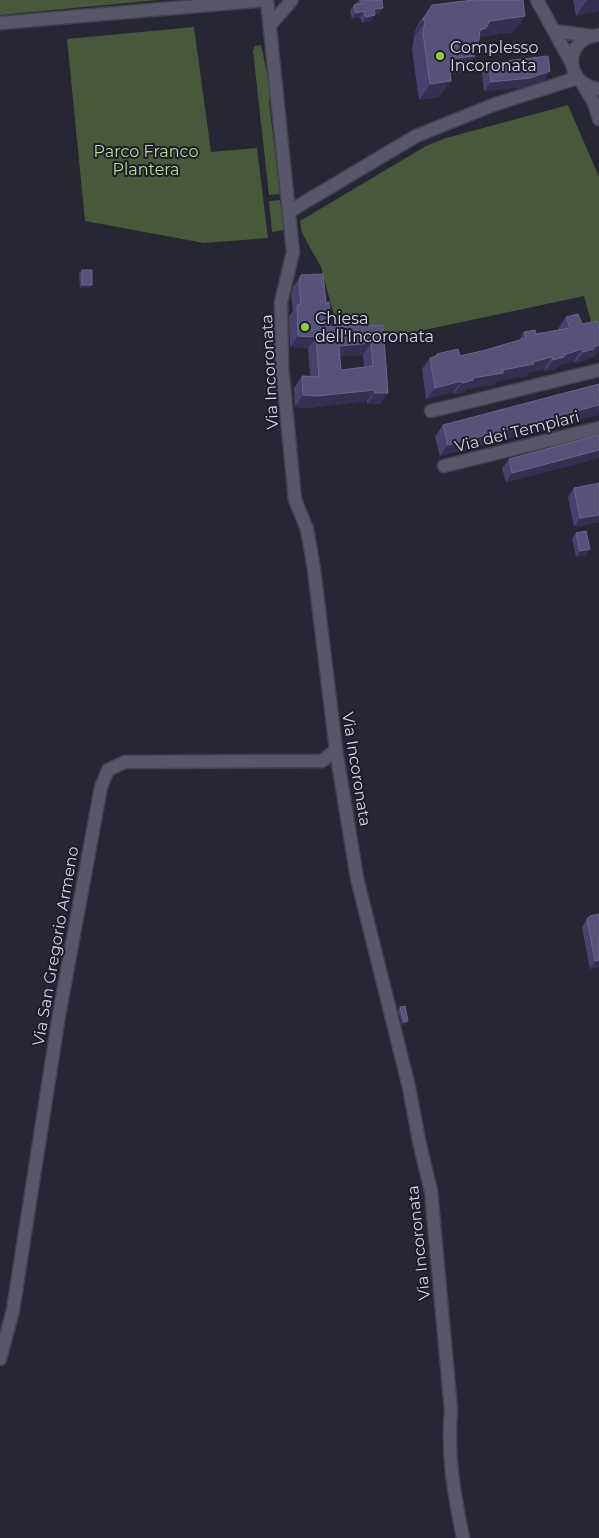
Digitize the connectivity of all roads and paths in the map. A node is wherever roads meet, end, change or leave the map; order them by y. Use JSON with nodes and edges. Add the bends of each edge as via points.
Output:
{"nodes":[{"id":1,"x":267,"y":0,"type":"edge"},
{"id":2,"x":292,"y":0,"type":"edge"},
{"id":3,"x":537,"y":0,"type":"edge"},
{"id":4,"x":0,"y":23,"type":"edge"},
{"id":5,"x":270,"y":25,"type":"junction"},
{"id":6,"x":554,"y":31,"type":"junction"},
{"id":7,"x":596,"y":35,"type":"edge"},
{"id":8,"x":572,"y":62,"type":"junction"},
{"id":9,"x":579,"y":81,"type":"junction"},
{"id":10,"x":599,"y":89,"type":"edge"},
{"id":11,"x":599,"y":119,"type":"edge"},
{"id":12,"x":290,"y":211,"type":"junction"},
{"id":13,"x":599,"y":370,"type":"edge"},
{"id":14,"x":431,"y":411,"type":"dead end"},
{"id":15,"x":599,"y":428,"type":"edge"},
{"id":16,"x":444,"y":466,"type":"dead end"},
{"id":17,"x":336,"y":750,"type":"junction"},
{"id":18,"x":0,"y":1359,"type":"edge"},
{"id":19,"x":463,"y":1538,"type":"edge"}],
"edges":[{"from":1,"to":4,"type":"street"},
{"from":1,"to":5,"type":"street","name":"Via Incoronata"},
{"from":2,"to":5,"type":"street"},
{"from":3,"to":6,"type":"street"},
{"from":5,"to":12,"type":"street","name":"Via Incoronata"},
{"from":6,"to":7,"type":"street"},
{"from":6,"to":8,"type":"street"},
{"from":7,"to":8,"type":"street","via":[[577,45]]},
{"from":8,"to":9,"type":"street"},
{"from":9,"to":10,"type":"street"},
{"from":9,"to":11,"type":"street","via":[[594,103]]},
{"from":9,"to":12,"type":"street","via":[[493,105],[416,136]]},
{"from":12,"to":17,"type":"street","name":"Via Incoronata","via":[[293,252],[281,302],[282,366],[295,500],[307,528],[314,569]]},
{"from":13,"to":14,"type":"street"},
{"from":15,"to":16,"type":"street","name":"Via dei Templari"},
{"from":17,"to":18,"type":"street","name":"Via San Gregorio Armeno","via":[[322,760],[125,762],[108,770],[99,796],[59,1015],[13,1310]]},
{"from":17,"to":19,"type":"street","name":"Via Incoronata","via":[[357,878],[432,1191],[451,1410],[448,1444]]}]}
